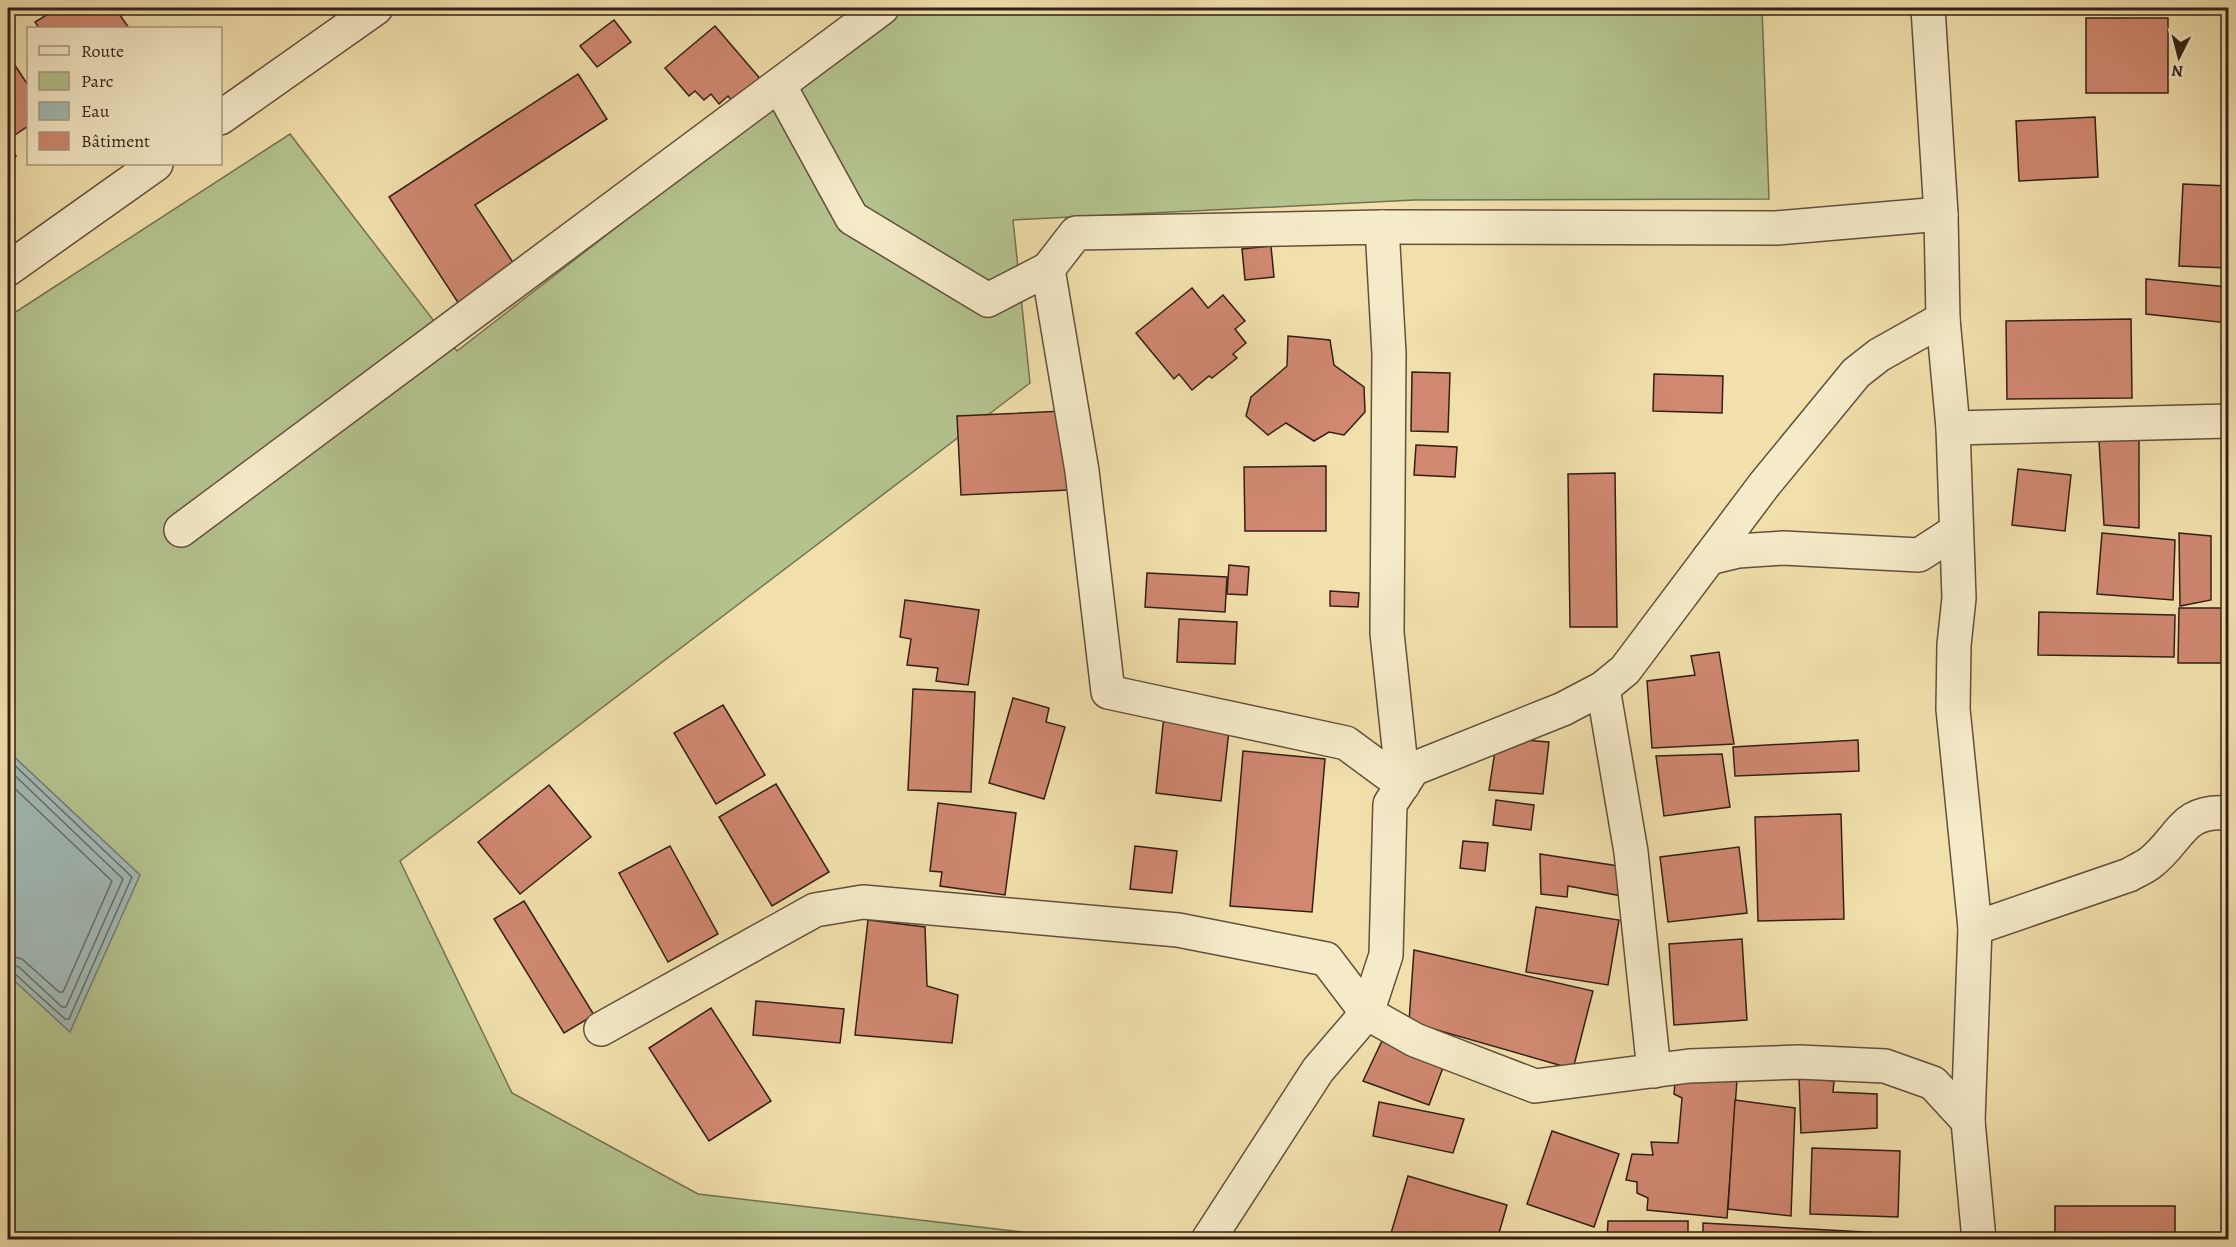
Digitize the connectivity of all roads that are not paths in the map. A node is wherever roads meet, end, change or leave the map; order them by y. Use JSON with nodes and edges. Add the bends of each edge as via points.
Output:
{"nodes":[{"id":1,"x":376,"y":8,"type":"edge"},
{"id":2,"x":882,"y":8,"type":"edge"},
{"id":3,"x":1928,"y":8,"type":"edge"},
{"id":4,"x":779,"y":85,"type":"junction"},
{"id":5,"x":222,"y":117,"type":"edge"},
{"id":6,"x":155,"y":165,"type":"edge"},
{"id":7,"x":1941,"y":214,"type":"junction"},
{"id":8,"x":1382,"y":227,"type":"junction"},
{"id":9,"x":8,"y":269,"type":"edge"},
{"id":10,"x":1048,"y":270,"type":"junction"},
{"id":11,"x":1943,"y":319,"type":"junction"},
{"id":12,"x":2229,"y":421,"type":"edge"},
{"id":13,"x":1953,"y":428,"type":"junction"},
{"id":14,"x":181,"y":530,"type":"dead end"},
{"id":15,"x":1956,"y":531,"type":"junction"},
{"id":16,"x":1708,"y":558,"type":"junction"},
{"id":17,"x":1603,"y":688,"type":"junction"},
{"id":18,"x":1403,"y":785,"type":"junction"},
{"id":19,"x":2229,"y":813,"type":"edge"},
{"id":20,"x":1975,"y":928,"type":"junction"},
{"id":21,"x":1366,"y":1013,"type":"junction"},
{"id":22,"x":601,"y":1029,"type":"dead end"},
{"id":23,"x":1654,"y":1071,"type":"junction"},
{"id":24,"x":1968,"y":1121,"type":"junction"},
{"id":25,"x":1208,"y":1239,"type":"edge"},
{"id":26,"x":1979,"y":1239,"type":"edge"}],
"edges":[{"from":1,"to":5,"type":"street"},
{"from":2,"to":4,"type":"street"},
{"from":3,"to":7,"type":"street"},
{"from":4,"to":10,"type":"street","via":[[852,218],[988,300]]},
{"from":4,"to":14,"type":"street"},
{"from":6,"to":9,"type":"street"},
{"from":7,"to":8,"type":"street","via":[[1776,228]]},
{"from":7,"to":11,"type":"street"},
{"from":8,"to":10,"type":"street","via":[[1076,233]]},
{"from":8,"to":18,"type":"street","via":[[1389,354],[1387,633]]},
{"from":10,"to":18,"type":"street","via":[[1082,471],[1108,692],[1347,743]]},
{"from":11,"to":13,"type":"street"},
{"from":11,"to":16,"type":"street","via":[[1879,355],[1856,373]]},
{"from":12,"to":13,"type":"street"},
{"from":13,"to":15,"type":"street"},
{"from":15,"to":16,"type":"street","via":[[1919,555],[1783,548]]},
{"from":15,"to":20,"type":"street","via":[[1959,598],[1953,709]]},
{"from":16,"to":17,"type":"street","via":[[1625,670]]},
{"from":17,"to":18,"type":"street","via":[[1563,710],[1413,769]]},
{"from":17,"to":23,"type":"street","via":[[1631,852]]},
{"from":18,"to":21,"type":"street","via":[[1390,804],[1386,955]]},
{"from":19,"to":20,"type":"street","via":[[2202,813],[2182,826],[2150,862],[2129,875]]},
{"from":20,"to":24,"type":"street"},
{"from":21,"to":22,"type":"street","via":[[1326,959],[1178,930],[863,902],[815,910]]},
{"from":21,"to":23,"type":"street","via":[[1415,1040],[1535,1086]]},
{"from":21,"to":25,"type":"street","via":[[1318,1070]]},
{"from":23,"to":24,"type":"street","via":[[1799,1062],[1885,1066],[1934,1083]]},
{"from":24,"to":26,"type":"street"}]}
